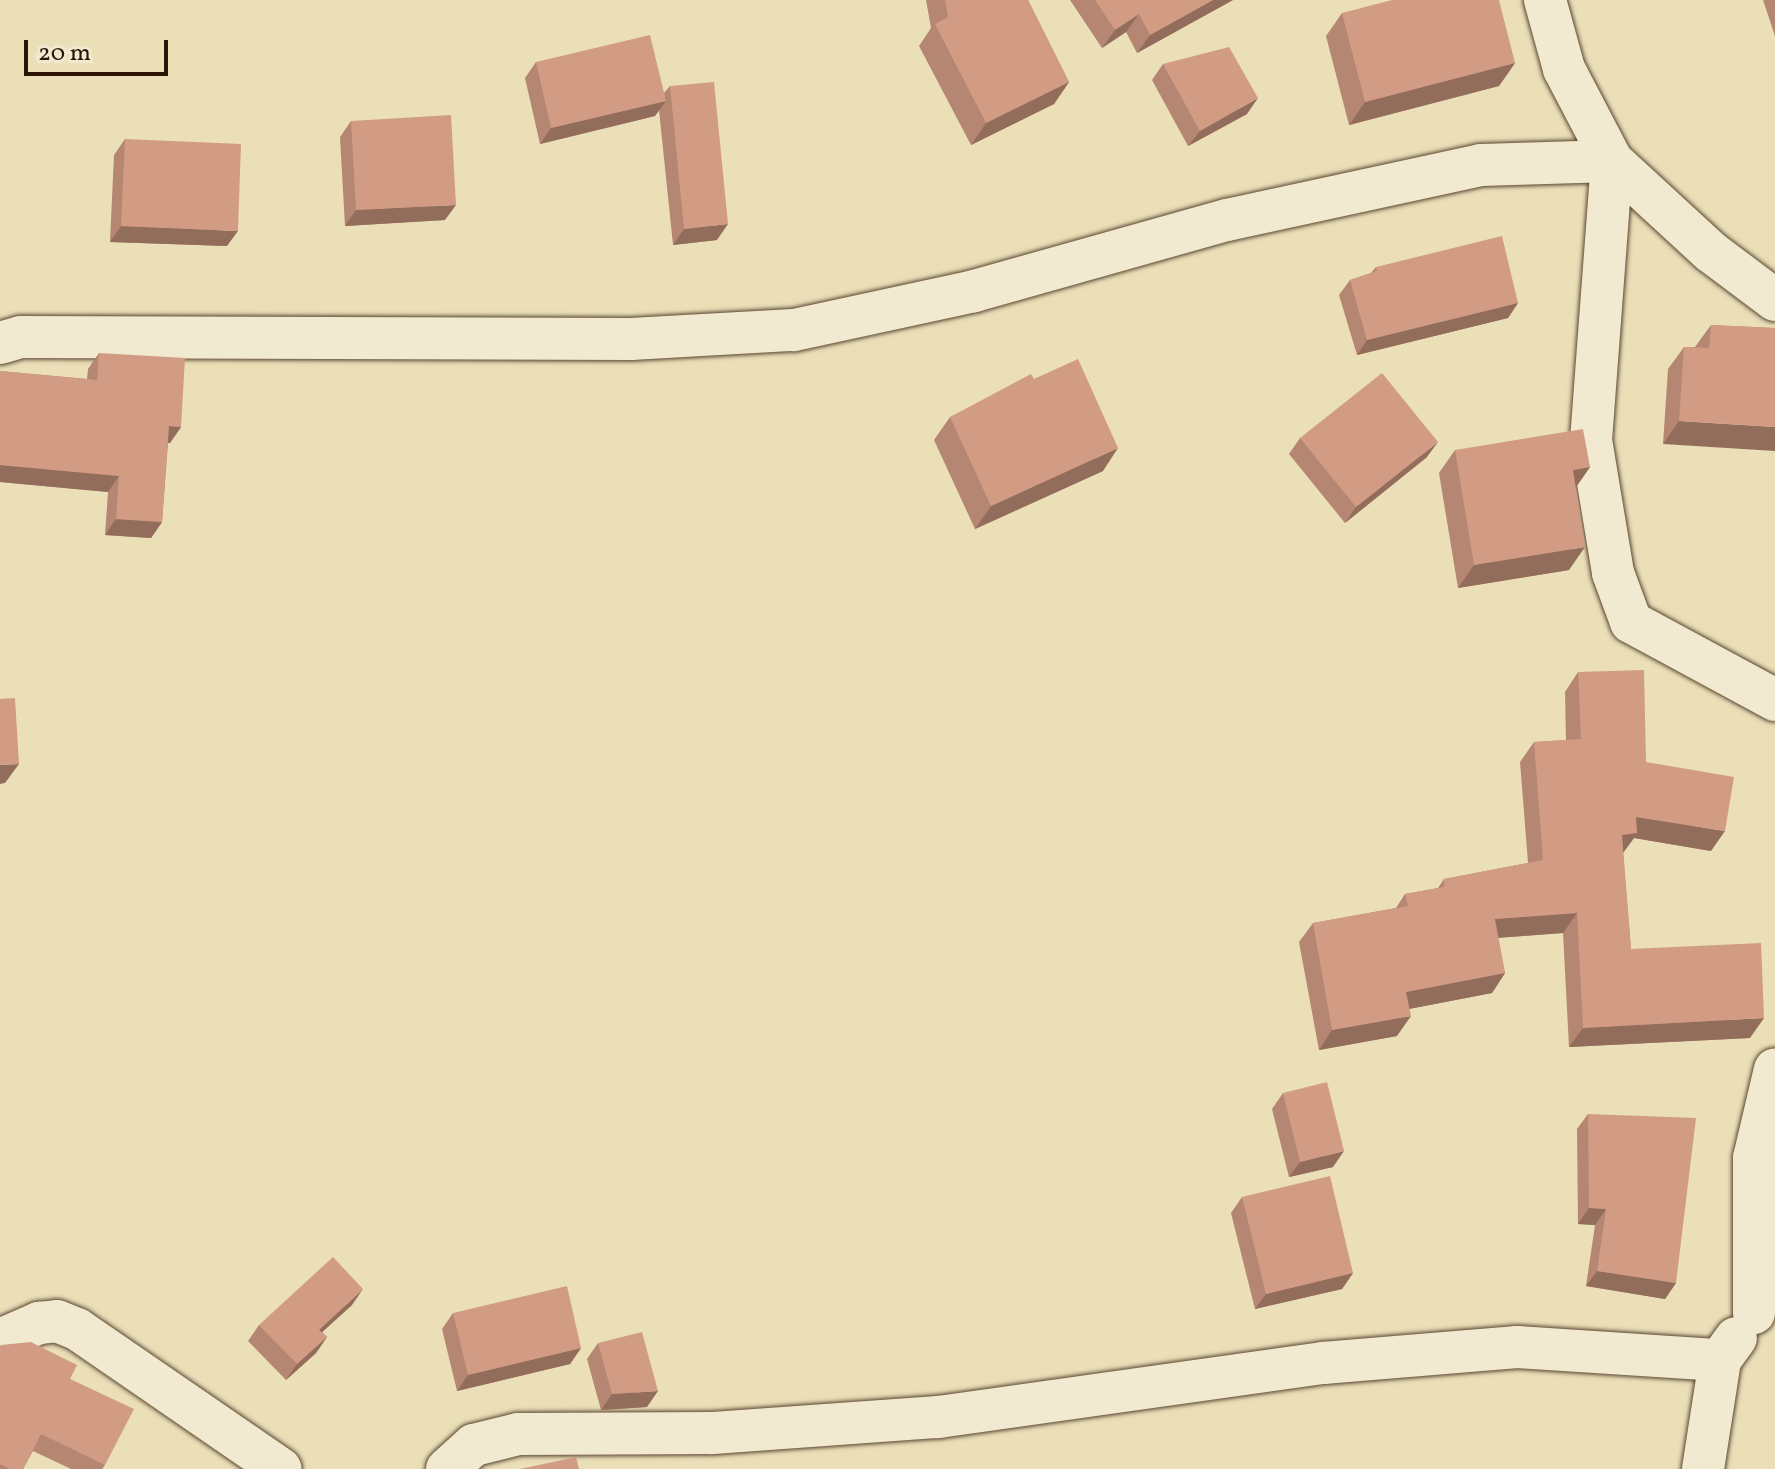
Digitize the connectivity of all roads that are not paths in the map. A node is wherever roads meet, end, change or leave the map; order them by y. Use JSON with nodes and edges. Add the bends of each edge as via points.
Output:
{"nodes":[{"id":1,"x":1545,"y":0,"type":"edge"},
{"id":2,"x":1612,"y":161,"type":"junction"},
{"id":3,"x":1775,"y":300,"type":"edge"},
{"id":4,"x":0,"y":343,"type":"edge"},
{"id":5,"x":1775,"y":700,"type":"edge"},
{"id":6,"x":1775,"y":1069,"type":"edge"},
{"id":7,"x":1764,"y":1310,"type":"edge"},
{"id":8,"x":0,"y":1340,"type":"edge"},
{"id":9,"x":1720,"y":1360,"type":"junction"},
{"id":10,"x":281,"y":1469,"type":"edge"},
{"id":11,"x":447,"y":1469,"type":"edge"},
{"id":12,"x":1703,"y":1469,"type":"edge"}],
"edges":[{"from":1,"to":2,"type":"street","via":[[1564,69]]},
{"from":2,"to":3,"type":"street","via":[[1711,252]]},
{"from":2,"to":4,"type":"street","via":[[1481,165],[1227,220],[974,291],[794,330],[631,339],[21,337]]},
{"from":2,"to":5,"type":"street","via":[[1591,440],[1613,573],[1631,622]]},
{"from":6,"to":7,"type":"street","via":[[1754,1158]]},
{"from":7,"to":9,"type":"street"},
{"from":8,"to":10,"type":"street","via":[[39,1323],[57,1321],[77,1329]]},
{"from":9,"to":11,"type":"street","via":[[1517,1347],[1323,1363],[938,1417],[713,1433],[518,1434],[474,1445]]},
{"from":9,"to":12,"type":"street"}]}
